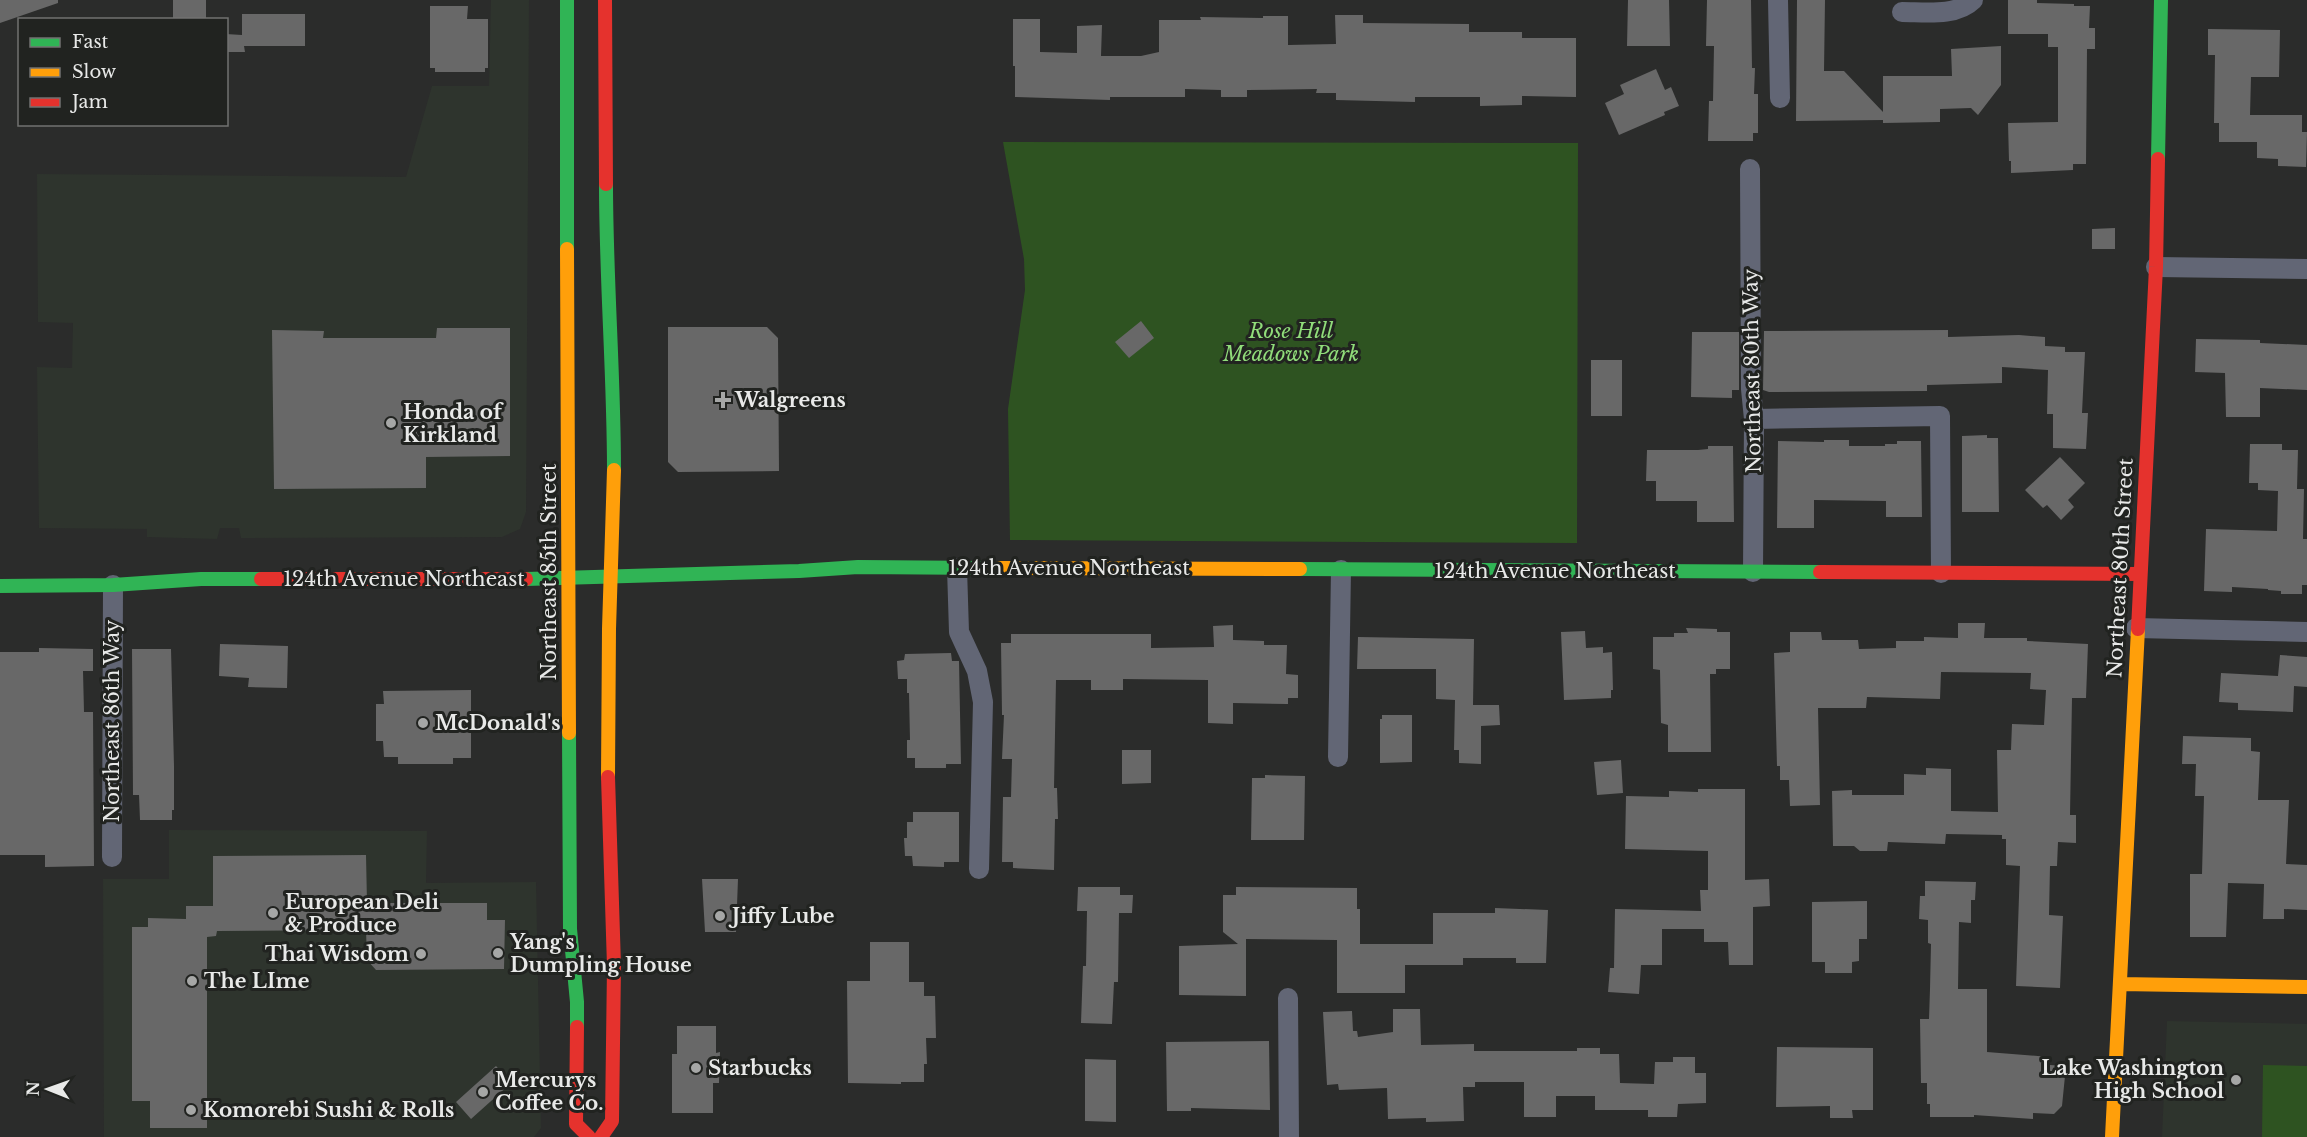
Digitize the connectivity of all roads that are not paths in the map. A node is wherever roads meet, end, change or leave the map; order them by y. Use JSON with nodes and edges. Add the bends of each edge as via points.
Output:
{"nodes":[{"id":1,"x":567,"y":0,"type":"edge"},
{"id":2,"x":605,"y":0,"type":"edge"},
{"id":3,"x":1778,"y":0,"type":"edge"},
{"id":4,"x":1973,"y":0,"type":"edge"},
{"id":5,"x":2161,"y":0,"type":"edge"},
{"id":6,"x":589,"y":9,"type":"dead end"},
{"id":7,"x":1902,"y":12,"type":"dead end"},
{"id":8,"x":606,"y":29,"type":"junction"},
{"id":9,"x":1780,"y":98,"type":"dead end"},
{"id":10,"x":567,"y":122,"type":"junction"},
{"id":11,"x":582,"y":132,"type":"dead end"},
{"id":12,"x":1750,"y":169,"type":"dead end"},
{"id":13,"x":595,"y":225,"type":"dead end"},
{"id":14,"x":606,"y":238,"type":"junction"},
{"id":15,"x":2156,"y":267,"type":"junction"},
{"id":16,"x":2307,"y":269,"type":"edge"},
{"id":17,"x":1754,"y":419,"type":"junction"},
{"id":18,"x":957,"y":568,"type":"junction"},
{"id":19,"x":1341,"y":570,"type":"junction"},
{"id":20,"x":1753,"y":572,"type":"junction"},
{"id":21,"x":1941,"y":573,"type":"junction"},
{"id":22,"x":2139,"y":574,"type":"junction"},
{"id":23,"x":612,"y":575,"type":"junction"},
{"id":24,"x":568,"y":577,"type":"junction"},
{"id":25,"x":113,"y":585,"type":"junction"},
{"id":26,"x":0,"y":586,"type":"edge"},
{"id":27,"x":2136,"y":628,"type":"junction"},
{"id":28,"x":2307,"y":632,"type":"edge"},
{"id":29,"x":1338,"y":757,"type":"dead end"},
{"id":30,"x":112,"y":857,"type":"dead end"},
{"id":31,"x":979,"y":869,"type":"dead end"},
{"id":32,"x":2120,"y":984,"type":"junction"},
{"id":33,"x":2307,"y":987,"type":"edge"},
{"id":34,"x":1288,"y":998,"type":"dead end"},
{"id":35,"x":590,"y":1137,"type":"edge"},
{"id":36,"x":601,"y":1137,"type":"edge"},
{"id":37,"x":1289,"y":1137,"type":"edge"},
{"id":38,"x":2112,"y":1137,"type":"edge"}],
"edges":[{"from":1,"to":10,"type":"main road","name":"Northeast 85th Street"},
{"from":2,"to":8,"type":"main road"},
{"from":3,"to":9,"type":"street"},
{"from":4,"to":7,"type":"street","via":[[1946,12]]},
{"from":5,"to":15,"type":"main road","name":"Northeast 80th Street"},
{"from":6,"to":8,"type":"main road"},
{"from":8,"to":14,"type":"main road"},
{"from":10,"to":11,"type":"main road"},
{"from":10,"to":24,"type":"main road","name":"Northeast 85th Street"},
{"from":12,"to":17,"type":"street","name":"Northeast 80th Way"},
{"from":13,"to":14,"type":"main road"},
{"from":14,"to":23,"type":"main road","via":[[614,422]]},
{"from":15,"to":16,"type":"street"},
{"from":15,"to":22,"type":"main road","name":"Northeast 80th Street"},
{"from":17,"to":20,"type":"street","name":"Northeast 80th Way"},
{"from":17,"to":21,"type":"street","via":[[1940,416]]},
{"from":18,"to":19,"type":"main road","name":"124th Avenue Northeast"},
{"from":18,"to":23,"type":"main road","name":"124th Avenue Northeast","via":[[858,567]]},
{"from":18,"to":31,"type":"street","via":[[959,632],[977,671],[984,702]]},
{"from":19,"to":20,"type":"main road","name":"124th Avenue Northeast"},
{"from":19,"to":29,"type":"street"},
{"from":20,"to":21,"type":"main road","name":"124th Avenue Northeast"},
{"from":21,"to":22,"type":"main road","name":"124th Avenue Northeast"},
{"from":22,"to":27,"type":"main road","name":"Northeast 80th Street"},
{"from":23,"to":24,"type":"main road","name":"124th Avenue Northeast"},
{"from":23,"to":36,"type":"main road","via":[[608,812],[614,966],[612,1121]]},
{"from":24,"to":25,"type":"main road","name":"124th Avenue Northeast","via":[[201,579]]},
{"from":24,"to":35,"type":"main road","name":"Northeast 85th Street","via":[[570,929],[577,1002],[576,1124]]},
{"from":25,"to":26,"type":"main road","name":"124th Avenue Northeast"},
{"from":25,"to":30,"type":"street","name":"Northeast 86th Way"},
{"from":27,"to":28,"type":"street"},
{"from":27,"to":32,"type":"main road","name":"Northeast 80th Street"},
{"from":32,"to":33,"type":"main road"},
{"from":32,"to":38,"type":"main road","name":"Northeast 80th Street"},
{"from":34,"to":37,"type":"street"}]}
